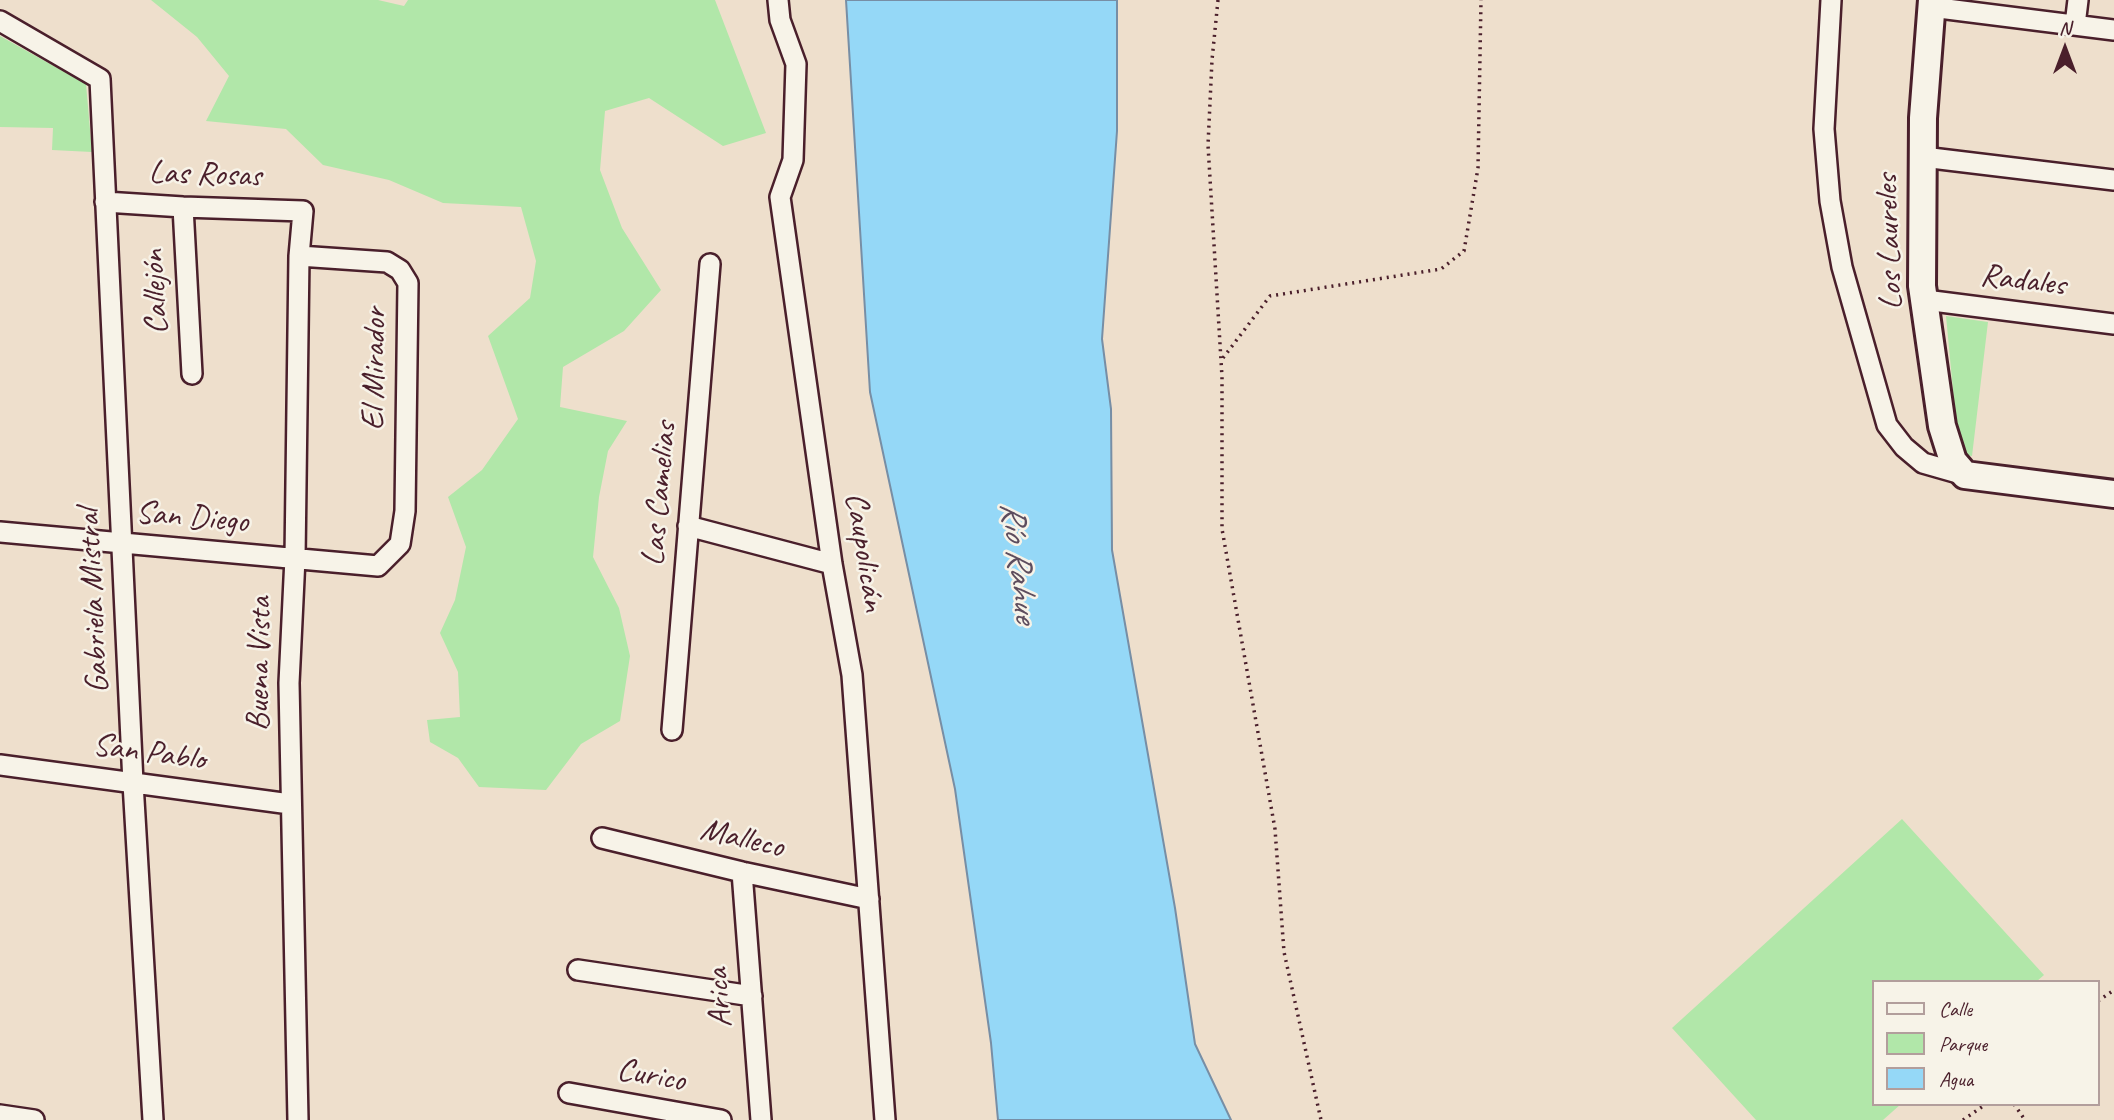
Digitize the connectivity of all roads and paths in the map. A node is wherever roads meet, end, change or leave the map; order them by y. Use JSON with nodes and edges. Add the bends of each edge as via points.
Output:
{"nodes":[{"id":1,"x":778,"y":0,"type":"edge"},
{"id":2,"x":1218,"y":0,"type":"edge"},
{"id":3,"x":1481,"y":0,"type":"edge"},
{"id":4,"x":1831,"y":0,"type":"edge"},
{"id":5,"x":2078,"y":0,"type":"edge"},
{"id":6,"x":1931,"y":3,"type":"edge"},
{"id":7,"x":0,"y":22,"type":"edge"},
{"id":8,"x":2075,"y":25,"type":"junction"},
{"id":9,"x":2114,"y":30,"type":"edge"},
{"id":10,"x":1923,"y":158,"type":"junction"},
{"id":11,"x":2114,"y":180,"type":"edge"},
{"id":12,"x":105,"y":202,"type":"junction"},
{"id":13,"x":183,"y":207,"type":"junction"},
{"id":14,"x":303,"y":211,"type":"joint"},
{"id":15,"x":299,"y":256,"type":"junction"},
{"id":16,"x":710,"y":264,"type":"dead end"},
{"id":17,"x":1925,"y":300,"type":"junction"},
{"id":18,"x":2114,"y":324,"type":"edge"},
{"id":19,"x":1221,"y":360,"type":"junction"},
{"id":20,"x":192,"y":374,"type":"dead end"},
{"id":21,"x":1965,"y":475,"type":"junction"},
{"id":22,"x":2114,"y":494,"type":"edge"},
{"id":23,"x":688,"y":526,"type":"junction"},
{"id":24,"x":0,"y":532,"type":"edge"},
{"id":25,"x":123,"y":543,"type":"junction"},
{"id":26,"x":295,"y":558,"type":"junction"},
{"id":27,"x":832,"y":564,"type":"junction"},
{"id":28,"x":378,"y":566,"type":"joint"},
{"id":29,"x":673,"y":730,"type":"dead end"},
{"id":30,"x":0,"y":765,"type":"edge"},
{"id":31,"x":134,"y":783,"type":"junction"},
{"id":32,"x":290,"y":804,"type":"junction"},
{"id":33,"x":601,"y":838,"type":"dead end"},
{"id":34,"x":742,"y":872,"type":"junction"},
{"id":35,"x":869,"y":899,"type":"junction"},
{"id":36,"x":578,"y":970,"type":"dead end"},
{"id":37,"x":752,"y":996,"type":"junction"},
{"id":38,"x":569,"y":1093,"type":"dead end"},
{"id":39,"x":1983,"y":1106,"type":"edge"},
{"id":40,"x":0,"y":1115,"type":"edge"},
{"id":41,"x":34,"y":1120,"type":"edge"},
{"id":42,"x":153,"y":1120,"type":"edge"},
{"id":43,"x":298,"y":1120,"type":"edge"},
{"id":44,"x":721,"y":1120,"type":"edge"},
{"id":45,"x":761,"y":1120,"type":"edge"},
{"id":46,"x":886,"y":1120,"type":"edge"},
{"id":47,"x":1321,"y":1120,"type":"edge"},
{"id":48,"x":1963,"y":1120,"type":"edge"}],
"edges":[{"from":1,"to":27,"type":"street","name":"Caupolicán","via":[[796,64],[793,160],[780,197]]},
{"from":2,"to":19,"type":"path","via":[[1208,145]]},
{"from":3,"to":19,"type":"path","via":[[1478,168],[1464,251],[1441,269],[1270,296]]},
{"from":4,"to":21,"type":"street","via":[[1824,129],[1830,201],[1842,267],[1886,425],[1923,463]]},
{"from":5,"to":8,"type":"street"},
{"from":6,"to":8,"type":"street"},
{"from":6,"to":10,"type":"street","name":"Los Laureles"},
{"from":7,"to":12,"type":"street","name":"Gabriela Mistral","via":[[100,79]]},
{"from":8,"to":9,"type":"street"},
{"from":10,"to":11,"type":"street"},
{"from":10,"to":17,"type":"street","name":"Los Laureles"},
{"from":12,"to":13,"type":"street","name":"Las Rosas"},
{"from":12,"to":25,"type":"street","name":"Gabriela Mistral"},
{"from":13,"to":14,"type":"street","name":"Las Rosas"},
{"from":13,"to":20,"type":"street","name":"Callejón"},
{"from":14,"to":15,"type":"street","name":"Buena Vista"},
{"from":15,"to":26,"type":"street","name":"Buena Vista"},
{"from":15,"to":28,"type":"street","name":"El Mirador","via":[[387,262],[400,270],[408,283],[405,511],[400,544]]},
{"from":16,"to":23,"type":"street","name":"Las Camelias"},
{"from":17,"to":18,"type":"street","name":"Radales"},
{"from":17,"to":21,"type":"street","name":"Los Laureles","via":[[1942,426],[1953,461]]},
{"from":19,"to":47,"type":"path","via":[[1222,529],[1275,829],[1284,952]]},
{"from":21,"to":22,"type":"street"},
{"from":23,"to":27,"type":"street"},
{"from":23,"to":29,"type":"street","name":"Las Camelias"},
{"from":24,"to":25,"type":"street","name":"San Diego"},
{"from":25,"to":26,"type":"street","name":"San Diego"},
{"from":25,"to":31,"type":"street","name":"Gabriela Mistral"},
{"from":26,"to":28,"type":"street","name":"San Diego"},
{"from":26,"to":32,"type":"street","name":"Buena Vista"},
{"from":27,"to":35,"type":"street","name":"Caupolicán","via":[[852,675]]},
{"from":30,"to":31,"type":"street","name":"San Pablo"},
{"from":31,"to":32,"type":"street","name":"San Pablo"},
{"from":31,"to":42,"type":"street","name":"Gabriela Mistral"},
{"from":32,"to":43,"type":"street","name":"Buena Vista"},
{"from":33,"to":34,"type":"street","name":"Malleco"},
{"from":34,"to":35,"type":"street","name":"Malleco"},
{"from":34,"to":37,"type":"street","name":"Arica"},
{"from":35,"to":46,"type":"street","name":"Caupolicán"},
{"from":36,"to":37,"type":"street"},
{"from":37,"to":45,"type":"street","name":"Arica"},
{"from":38,"to":44,"type":"street","name":"Curico"},
{"from":39,"to":48,"type":"path"},
{"from":40,"to":41,"type":"street"}]}
